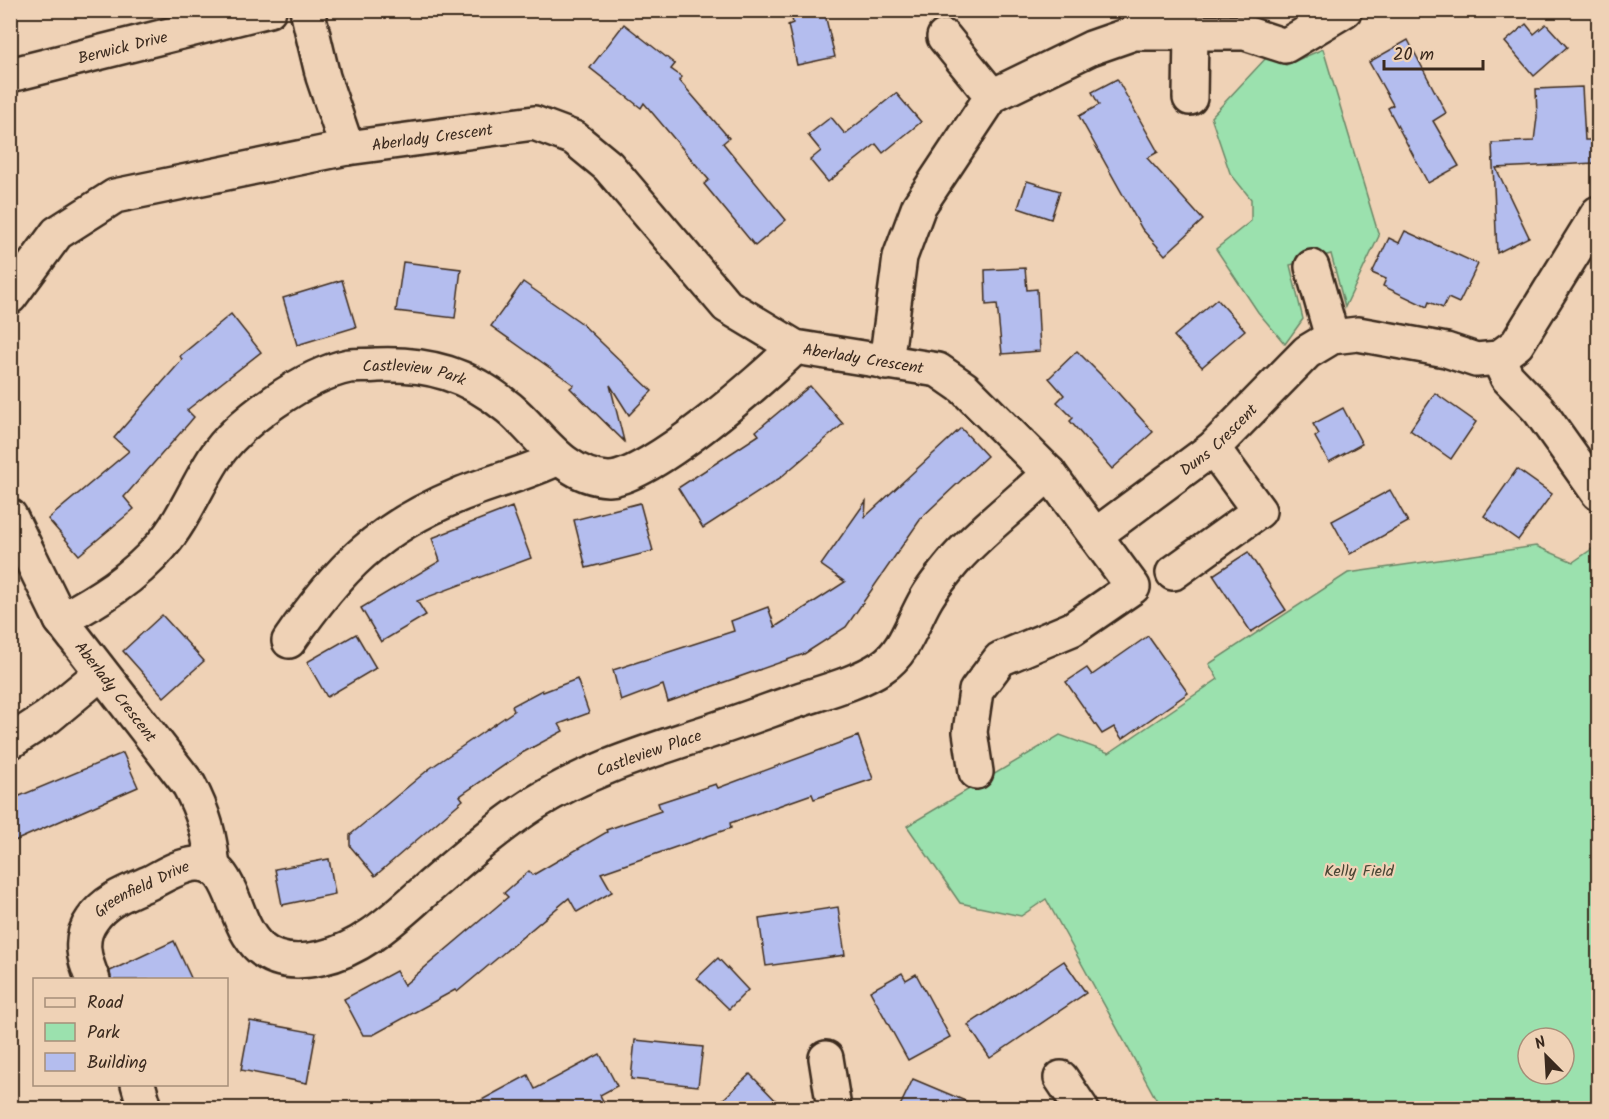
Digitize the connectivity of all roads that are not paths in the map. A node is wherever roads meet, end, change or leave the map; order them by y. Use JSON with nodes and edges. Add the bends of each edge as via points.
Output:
{"nodes":[{"id":1,"x":269,"y":10,"type":"edge"},
{"id":2,"x":307,"y":10,"type":"edge"},
{"id":3,"x":1345,"y":10,"type":"edge"},
{"id":4,"x":1191,"y":32,"type":"junction"},
{"id":5,"x":944,"y":37,"type":"dead end"},
{"id":6,"x":10,"y":75,"type":"edge"},
{"id":7,"x":992,"y":96,"type":"junction"},
{"id":8,"x":1190,"y":98,"type":"dead end"},
{"id":9,"x":347,"y":148,"type":"junction"},
{"id":10,"x":1599,"y":213,"type":"edge"},
{"id":11,"x":1312,"y":267,"type":"dead end"},
{"id":12,"x":10,"y":297,"type":"edge"},
{"id":13,"x":1332,"y":337,"type":"junction"},
{"id":14,"x":795,"y":347,"type":"junction"},
{"id":15,"x":1498,"y":358,"type":"junction"},
{"id":16,"x":886,"y":363,"type":"junction"},
{"id":17,"x":1213,"y":448,"type":"junction"},
{"id":18,"x":558,"y":458,"type":"junction"},
{"id":19,"x":1049,"y":473,"type":"junction"},
{"id":20,"x":1599,"y":493,"type":"edge"},
{"id":21,"x":10,"y":516,"type":"edge"},
{"id":22,"x":1096,"y":534,"type":"junction"},
{"id":23,"x":1173,"y":573,"type":"dead end"},
{"id":24,"x":62,"y":620,"type":"junction"},
{"id":25,"x":289,"y":640,"type":"dead end"},
{"id":26,"x":101,"y":673,"type":"junction"},
{"id":27,"x":10,"y":742,"type":"edge"},
{"id":28,"x":976,"y":772,"type":"dead end"},
{"id":29,"x":213,"y":868,"type":"junction"},
{"id":30,"x":235,"y":904,"type":"joint"},
{"id":31,"x":92,"y":978,"type":"edge"},
{"id":32,"x":826,"y":1058,"type":"dead end"},
{"id":33,"x":1060,"y":1078,"type":"dead end"},
{"id":34,"x":139,"y":1086,"type":"edge"},
{"id":35,"x":145,"y":1108,"type":"edge"},
{"id":36,"x":834,"y":1108,"type":"edge"},
{"id":37,"x":1081,"y":1108,"type":"edge"}],
"edges":[{"from":1,"to":6,"type":"street","name":"Berwick Drive"},
{"from":2,"to":9,"type":"street","via":[[323,77]]},
{"from":3,"to":4,"type":"street","via":[[1286,46],[1245,33]]},
{"from":4,"to":7,"type":"street","via":[[1134,33],[1090,48]]},
{"from":4,"to":8,"type":"street"},
{"from":5,"to":7,"type":"street"},
{"from":7,"to":16,"type":"street","via":[[919,206],[900,257]]},
{"from":9,"to":12,"type":"street","name":"Aberlady Crescent","via":[[115,196],[57,233]]},
{"from":9,"to":14,"type":"street","name":"Aberlady Crescent","via":[[534,123],[574,138],[608,166],[727,306]]},
{"from":10,"to":15,"type":"street","via":[[1517,344]]},
{"from":11,"to":13,"type":"street"},
{"from":13,"to":15,"type":"street","name":"Duns Crescent","via":[[1358,334],[1446,350],[1476,360]]},
{"from":13,"to":17,"type":"street","name":"Duns Crescent","via":[[1307,352]]},
{"from":14,"to":16,"type":"street","name":"Aberlady Crescent"},
{"from":14,"to":18,"type":"street","name":"Castleview Park","via":[[762,380],[642,467],[610,479],[584,474]]},
{"from":15,"to":20,"type":"street","via":[[1507,377],[1539,410]]},
{"from":16,"to":19,"type":"street","name":"Aberlady Crescent","via":[[938,370],[964,388]]},
{"from":17,"to":22,"type":"street","name":"Duns Crescent"},
{"from":17,"to":23,"type":"street","via":[[1259,511]]},
{"from":18,"to":24,"type":"street","name":"Castleview Park","via":[[509,408],[462,378],[408,364],[348,366],[304,384],[238,429],[216,457],[162,545],[106,595]]},
{"from":18,"to":25,"type":"street","via":[[408,517],[380,536],[333,582]]},
{"from":19,"to":22,"type":"street","name":"Aberlady Crescent"},
{"from":19,"to":30,"type":"street","name":"Castleview Place","via":[[957,558],[927,596],[897,655],[879,669],[712,731],[626,758],[573,781],[485,840],[388,923],[339,952],[291,961],[273,955],[255,945],[243,928]]},
{"from":21,"to":24,"type":"street","name":"Aberlady Crescent"},
{"from":22,"to":28,"type":"street","name":"Aberlady Crescent","via":[[1133,587],[1072,629],[1000,659],[976,691],[970,732]]},
{"from":24,"to":26,"type":"street","name":"Aberlady Crescent"},
{"from":26,"to":27,"type":"street"},
{"from":26,"to":29,"type":"street","name":"Aberlady Crescent","via":[[189,785],[204,813]]},
{"from":29,"to":30,"type":"street","name":"Greenfield Drive","via":[[228,883]]},
{"from":29,"to":31,"type":"street","name":"Greenfield Drive","via":[[204,864],[186,866],[110,901],[98,911],[84,937],[83,951]]},
{"from":32,"to":36,"type":"street"},
{"from":33,"to":37,"type":"street"},
{"from":34,"to":35,"type":"street"}]}
